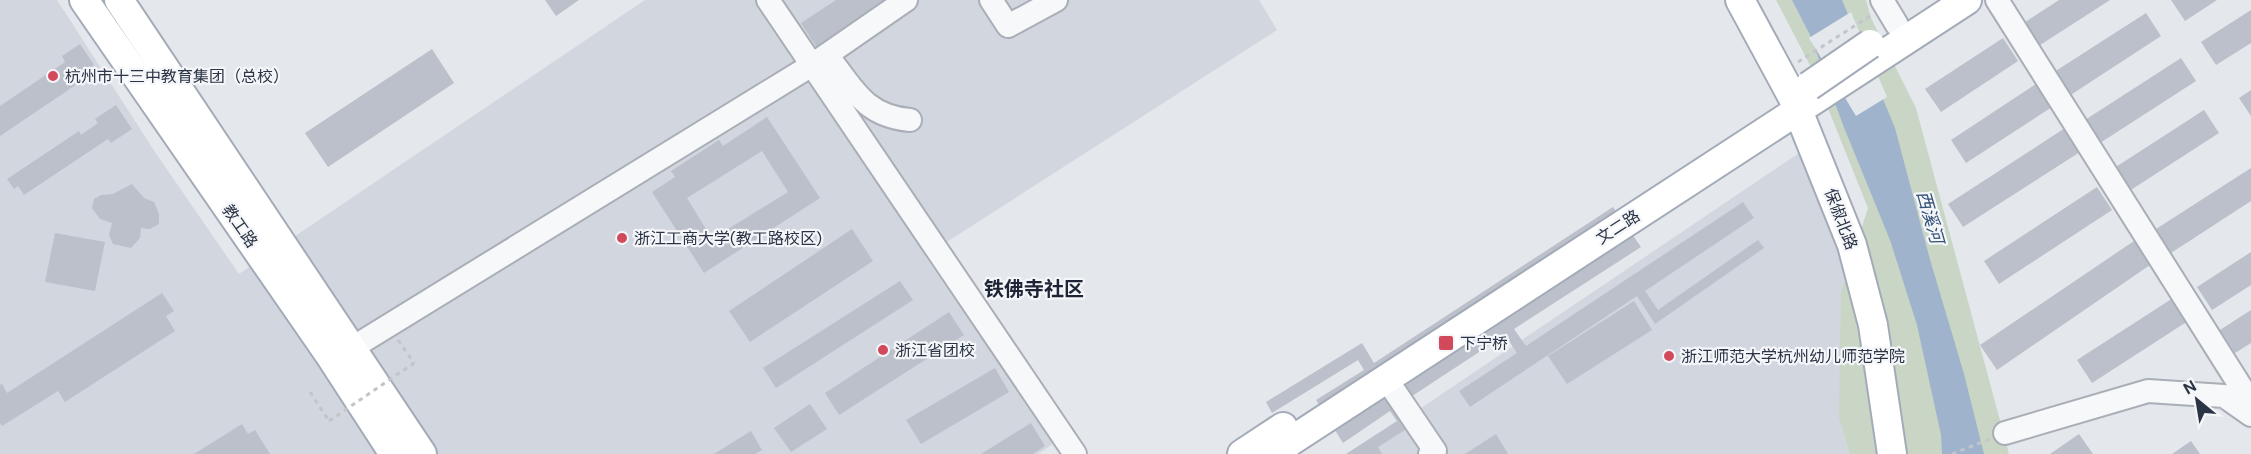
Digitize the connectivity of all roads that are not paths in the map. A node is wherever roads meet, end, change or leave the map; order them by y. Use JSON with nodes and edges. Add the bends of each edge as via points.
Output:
{"nodes":[{"id":1,"x":84,"y":0,"type":"edge"},
{"id":2,"x":119,"y":0,"type":"edge"},
{"id":3,"x":768,"y":0,"type":"edge"},
{"id":4,"x":906,"y":0,"type":"edge"},
{"id":5,"x":991,"y":0,"type":"edge"},
{"id":6,"x":1056,"y":0,"type":"edge"},
{"id":7,"x":1740,"y":0,"type":"edge"},
{"id":8,"x":1935,"y":0,"type":"edge"},
{"id":9,"x":1967,"y":0,"type":"edge"},
{"id":10,"x":1997,"y":0,"type":"edge"},
{"id":11,"x":1884,"y":13,"type":"edge"},
{"id":12,"x":1874,"y":51,"type":"junction"},
{"id":13,"x":819,"y":60,"type":"junction"},
{"id":14,"x":1804,"y":98,"type":"junction"},
{"id":15,"x":910,"y":120,"type":"dead end"},
{"id":16,"x":352,"y":348,"type":"junction"},
{"id":17,"x":1385,"y":377,"type":"junction"},
{"id":18,"x":2251,"y":403,"type":"edge"},
{"id":19,"x":2251,"y":415,"type":"edge"},
{"id":20,"x":2005,"y":433,"type":"road end"},
{"id":21,"x":394,"y":454,"type":"edge"},
{"id":22,"x":422,"y":454,"type":"edge"},
{"id":23,"x":1075,"y":454,"type":"edge"},
{"id":24,"x":1242,"y":454,"type":"edge"},
{"id":25,"x":1271,"y":454,"type":"edge"},
{"id":26,"x":1430,"y":454,"type":"edge"},
{"id":27,"x":1892,"y":454,"type":"edge"}],
"edges":[{"from":1,"to":21,"type":"main road","name":"教工路"},
{"from":2,"to":16,"type":"main road","name":"教工路"},
{"from":3,"to":13,"type":"street"},
{"from":4,"to":13,"type":"street"},
{"from":5,"to":6,"type":"street","via":[[1008,26]]},
{"from":7,"to":14,"type":"main road","name":"保俶北路"},
{"from":8,"to":11,"type":"main road","name":"文二路"},
{"from":9,"to":12,"type":"main road","name":"文二路"},
{"from":10,"to":18,"type":"street"},
{"from":11,"to":12,"type":"main road","name":"文二路"},
{"from":12,"to":14,"type":"main road","name":"文二路","bridge":true},
{"from":13,"to":15,"type":"street","via":[[867,106],[882,115]]},
{"from":13,"to":16,"type":"street"},
{"from":13,"to":23,"type":"street"},
{"from":14,"to":17,"type":"main road","name":"文二路"},
{"from":14,"to":24,"type":"main road","name":"文二路"},
{"from":14,"to":27,"type":"main road","name":"保俶北路","via":[[1852,245],[1873,325]]},
{"from":16,"to":22,"type":"main road","name":"教工路"},
{"from":17,"to":25,"type":"main road","name":"文二路"},
{"from":17,"to":26,"type":"street","via":[[1435,451]]},
{"from":19,"to":20,"type":"street","via":[[2224,396],[2148,391]]}]}
